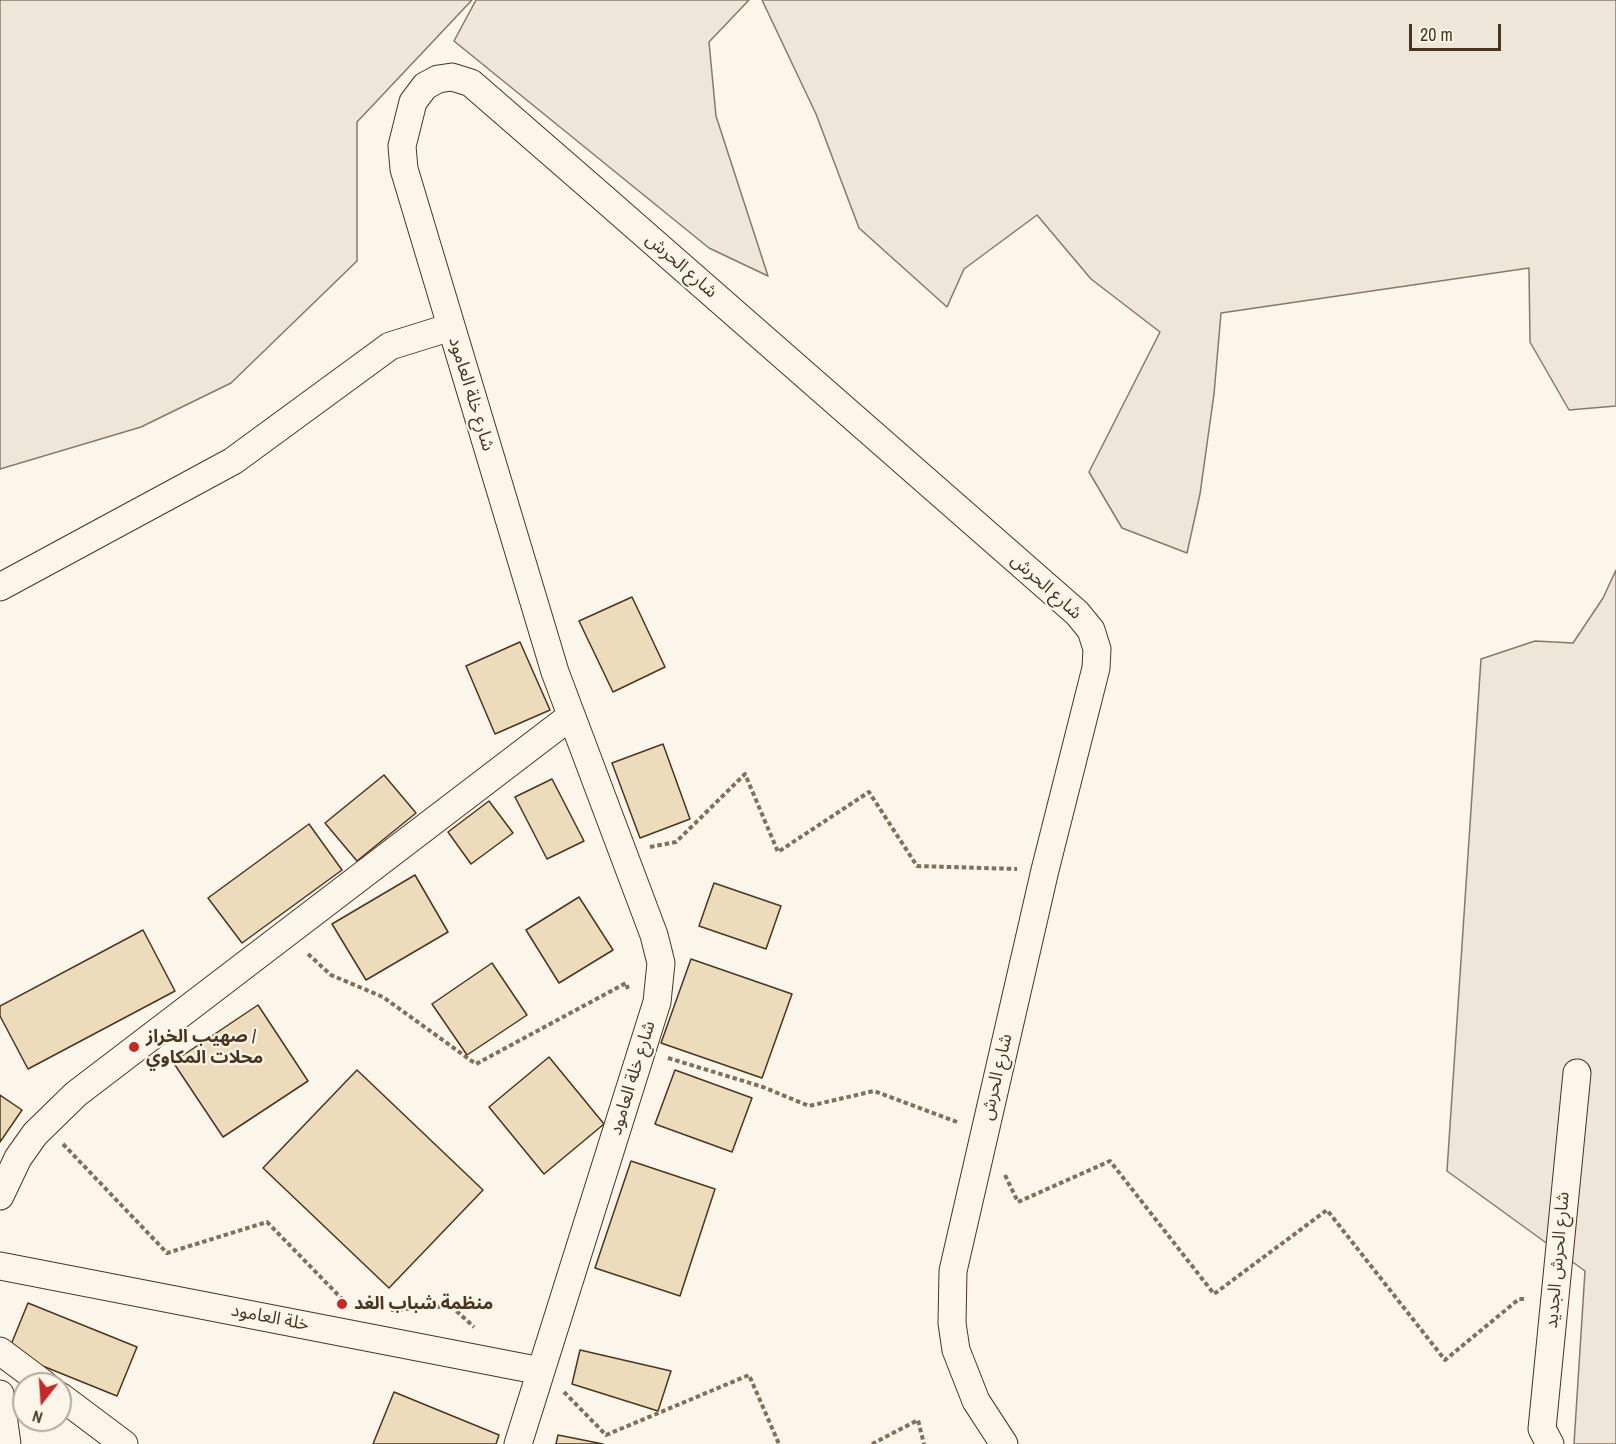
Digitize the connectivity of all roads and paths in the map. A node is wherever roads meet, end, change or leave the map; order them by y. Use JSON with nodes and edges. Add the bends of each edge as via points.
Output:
{"nodes":[{"id":1,"x":438,"y":79,"type":"joint"},
{"id":2,"x":451,"y":327,"type":"junction"},
{"id":3,"x":0,"y":587,"type":"edge"},
{"id":4,"x":572,"y":716,"type":"junction"},
{"id":5,"x":646,"y":847,"type":"dead end"},
{"id":6,"x":1045,"y":870,"type":"junction"},
{"id":7,"x":286,"y":934,"type":"junction"},
{"id":8,"x":646,"y":1033,"type":"junction"},
{"id":9,"x":1577,"y":1073,"type":"dead end"},
{"id":10,"x":45,"y":1125,"type":"junction"},
{"id":11,"x":985,"y":1132,"type":"junction"},
{"id":12,"x":1004,"y":1172,"type":"dead end"},
{"id":13,"x":0,"y":1196,"type":"edge"},
{"id":14,"x":0,"y":1266,"type":"edge"},
{"id":15,"x":1554,"y":1301,"type":"junction"},
{"id":16,"x":347,"y":1305,"type":"dead end"},
{"id":17,"x":387,"y":1311,"type":"dead end"},
{"id":18,"x":483,"y":1335,"type":"dead end"},
{"id":19,"x":0,"y":1351,"type":"edge"},
{"id":20,"x":541,"y":1369,"type":"junction"},
{"id":21,"x":28,"y":1372,"type":"edge"},
{"id":22,"x":0,"y":1394,"type":"edge"},
{"id":23,"x":72,"y":1405,"type":"edge"},
{"id":24,"x":7,"y":1444,"type":"edge"},
{"id":25,"x":124,"y":1444,"type":"edge"},
{"id":26,"x":518,"y":1444,"type":"edge"},
{"id":27,"x":779,"y":1444,"type":"edge"},
{"id":28,"x":872,"y":1444,"type":"edge"},
{"id":29,"x":924,"y":1444,"type":"edge"},
{"id":30,"x":1004,"y":1444,"type":"edge"},
{"id":31,"x":1550,"y":1444,"type":"edge"}],
"edges":[{"from":1,"to":2,"type":"street","name":"شارع خلة العامود","via":[[425,86],[413,102],[402,146],[404,169]]},
{"from":1,"to":6,"type":"street","name":"شارع الحرش","via":[[452,77],[471,84],[1077,613],[1090,630],[1097,649],[1096,668]]},
{"from":2,"to":3,"type":"street","via":[[390,346],[233,461]]},
{"from":2,"to":4,"type":"street","name":"شارع خلة العامود","via":[[555,672]]},
{"from":4,"to":7,"type":"street"},
{"from":4,"to":8,"type":"street","name":"شارع خلة العامود","via":[[661,963],[661,982]]},
{"from":5,"to":6,"type":"path","via":[[676,842],[745,774],[778,852],[868,792],[917,866]]},
{"from":6,"to":11,"type":"street","name":"شارع الحرش"},
{"from":7,"to":8,"type":"path","via":[[331,975],[383,997],[476,1064],[626,983]]},
{"from":7,"to":10,"type":"street","via":[[76,1094]]},
{"from":8,"to":11,"type":"path","via":[[659,1056],[763,1087],[809,1106],[874,1091]]},
{"from":8,"to":20,"type":"street","name":"شارع خلة العامود"},
{"from":9,"to":15,"type":"street","name":"شارع الحرش الجديد"},
{"from":10,"to":13,"type":"street","via":[[18,1158]]},
{"from":10,"to":16,"type":"path","via":[[167,1253],[267,1222]]},
{"from":11,"to":30,"type":"street","name":"شارع الحرش","via":[[953,1271],[952,1323],[965,1376]]},
{"from":12,"to":15,"type":"path","via":[[1018,1202],[1110,1161],[1214,1294],[1327,1210],[1445,1360],[1519,1299]]},
{"from":14,"to":20,"type":"street","name":"خلة العامود"},
{"from":15,"to":31,"type":"street","name":"شارع الحرش الجديد","via":[[1542,1429]]},
{"from":17,"to":18,"type":"path","via":[[451,1306]]},
{"from":19,"to":21,"type":"street"},
{"from":20,"to":26,"type":"street","name":"شارع خلة العامود"},
{"from":20,"to":27,"type":"path","via":[[606,1435],[749,1375]]},
{"from":22,"to":24,"type":"street"},
{"from":23,"to":25,"type":"street"},
{"from":28,"to":29,"type":"path","via":[[918,1420]]}]}
